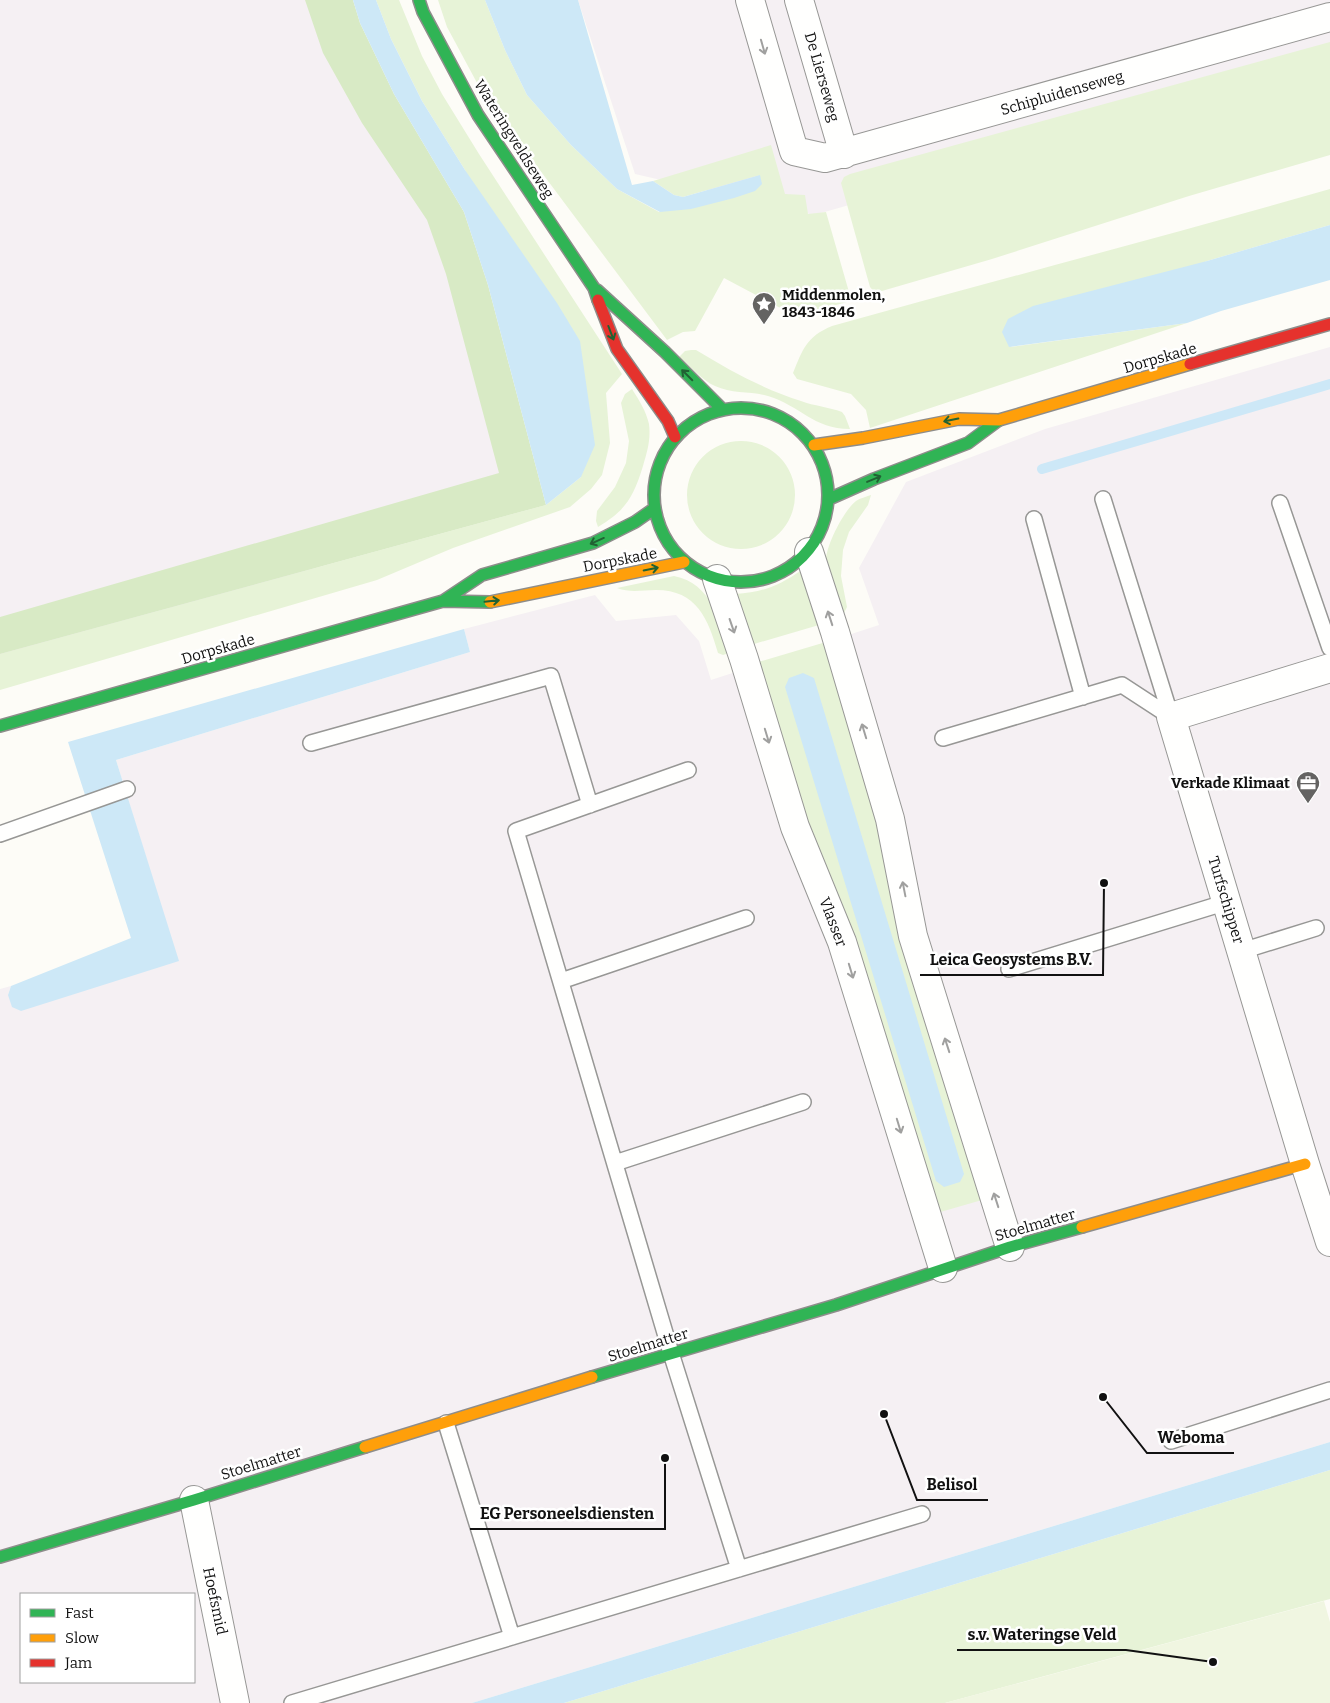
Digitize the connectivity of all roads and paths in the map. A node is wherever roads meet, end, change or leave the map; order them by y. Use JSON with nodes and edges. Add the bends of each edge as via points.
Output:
{"nodes":[{"id":1,"x":419,"y":0,"type":"edge"},
{"id":2,"x":750,"y":0,"type":"edge"},
{"id":3,"x":799,"y":0,"type":"edge"},
{"id":4,"x":1330,"y":18,"type":"edge"},
{"id":5,"x":844,"y":154,"type":"junction"},
{"id":6,"x":594,"y":288,"type":"junction"},
{"id":7,"x":1330,"y":324,"type":"edge"},
{"id":8,"x":722,"y":409,"type":"junction"},
{"id":9,"x":999,"y":420,"type":"junction"},
{"id":10,"x":675,"y":437,"type":"junction"},
{"id":11,"x":814,"y":445,"type":"junction"},
{"id":12,"x":829,"y":499,"type":"junction"},
{"id":13,"x":1103,"y":500,"type":"dead end"},
{"id":14,"x":1280,"y":503,"type":"dead end"},
{"id":15,"x":654,"y":508,"type":"junction"},
{"id":16,"x":1034,"y":519,"type":"dead end"},
{"id":17,"x":808,"y":552,"type":"junction"},
{"id":18,"x":684,"y":562,"type":"junction"},
{"id":19,"x":717,"y":580,"type":"junction"},
{"id":20,"x":443,"y":601,"type":"junction"},
{"id":21,"x":1330,"y":648,"type":"edge"},
{"id":22,"x":1330,"y":668,"type":"edge"},
{"id":23,"x":1083,"y":697,"type":"junction"},
{"id":24,"x":1171,"y":717,"type":"junction"},
{"id":25,"x":0,"y":726,"type":"edge"},
{"id":26,"x":943,"y":738,"type":"dead end"},
{"id":27,"x":311,"y":743,"type":"dead end"},
{"id":28,"x":688,"y":770,"type":"dead end"},
{"id":29,"x":127,"y":789,"type":"dead end"},
{"id":30,"x":590,"y":805,"type":"junction"},
{"id":31,"x":0,"y":834,"type":"edge"},
{"id":32,"x":1227,"y":902,"type":"junction"},
{"id":33,"x":746,"y":918,"type":"dead end"},
{"id":34,"x":1316,"y":928,"type":"dead end"},
{"id":35,"x":1242,"y":951,"type":"junction"},
{"id":36,"x":1008,"y":969,"type":"dead end"},
{"id":37,"x":561,"y":981,"type":"junction"},
{"id":38,"x":803,"y":1102,"type":"dead end"},
{"id":39,"x":615,"y":1163,"type":"junction"},
{"id":40,"x":1305,"y":1164,"type":"junction"},
{"id":41,"x":1330,"y":1242,"type":"edge"},
{"id":42,"x":1010,"y":1246,"type":"junction"},
{"id":43,"x":943,"y":1268,"type":"junction"},
{"id":44,"x":671,"y":1353,"type":"junction"},
{"id":45,"x":1330,"y":1390,"type":"edge"},
{"id":46,"x":446,"y":1422,"type":"junction"},
{"id":47,"x":1171,"y":1441,"type":"dead end"},
{"id":48,"x":194,"y":1500,"type":"junction"},
{"id":49,"x":922,"y":1514,"type":"dead end"},
{"id":50,"x":0,"y":1557,"type":"edge"},
{"id":51,"x":739,"y":1569,"type":"junction"},
{"id":52,"x":512,"y":1637,"type":"junction"},
{"id":53,"x":236,"y":1703,"type":"edge"},
{"id":54,"x":292,"y":1703,"type":"edge"}],
"edges":[{"from":1,"to":6,"type":"street","name":"Wateringveldseweg","via":[[478,115]]},
{"from":2,"to":5,"type":"street","name":"Schipluidenseweg","one_way":true,"via":[[794,152],[825,158]]},
{"from":3,"to":5,"type":"street","name":"De Lierseweg"},
{"from":4,"to":5,"type":"street","name":"Schipluidenseweg"},
{"from":8,"to":6,"type":"street","name":"Wateringveldseweg","one_way":true},
{"from":6,"to":10,"type":"street","name":"Wateringveldseweg","one_way":true,"via":[[617,349],[668,421]]},
{"from":7,"to":9,"type":"street","name":"Dorpskade"},
{"from":8,"to":10,"type":"street","via":[[696,420]]},
{"from":8,"to":11,"type":"street","via":[[742,407],[783,417]]},
{"from":9,"to":11,"type":"street","name":"Dorpskade","one_way":true,"via":[[959,419]]},
{"from":12,"to":9,"type":"street","name":"Dorpskade","one_way":true,"via":[[968,442]]},
{"from":10,"to":15,"type":"street","via":[[662,459],[654,483]]},
{"from":11,"to":12,"type":"street","via":[[823,461]]},
{"from":12,"to":17,"type":"street","via":[[823,527]]},
{"from":13,"to":24,"type":"lane"},
{"from":14,"to":21,"type":"lane"},
{"from":15,"to":18,"type":"street","via":[[660,528]]},
{"from":15,"to":20,"type":"street","name":"Dorpskade","one_way":true,"via":[[636,522],[593,544],[482,575]]},
{"from":16,"to":23,"type":"lane"},
{"from":17,"to":19,"type":"street","via":[[782,572],[750,582]]},
{"from":42,"to":17,"type":"street","one_way":true,"via":[[913,936],[890,819]]},
{"from":18,"to":19,"type":"street"},
{"from":20,"to":18,"type":"street","name":"Dorpskade","one_way":true,"via":[[492,602]]},
{"from":19,"to":43,"type":"street","name":"Vlasser","one_way":true,"via":[[795,827],[842,942]]},
{"from":20,"to":25,"type":"street","name":"Dorpskade"},
{"from":22,"to":24,"type":"street"},
{"from":23,"to":24,"type":"lane","via":[[1122,685]]},
{"from":23,"to":26,"type":"lane"},
{"from":24,"to":32,"type":"street","name":"Turfschipper"},
{"from":27,"to":30,"type":"lane","via":[[551,676]]},
{"from":28,"to":30,"type":"lane"},
{"from":29,"to":31,"type":"lane"},
{"from":30,"to":37,"type":"lane","via":[[516,831]]},
{"from":32,"to":35,"type":"street","name":"Turfschipper"},
{"from":32,"to":36,"type":"lane"},
{"from":33,"to":37,"type":"lane"},
{"from":34,"to":35,"type":"lane"},
{"from":35,"to":40,"type":"street","name":"Turfschipper"},
{"from":37,"to":39,"type":"lane"},
{"from":38,"to":39,"type":"lane"},
{"from":39,"to":44,"type":"lane"},
{"from":40,"to":41,"type":"street","name":"Turfschipper"},
{"from":40,"to":42,"type":"street","name":"Stoelmatter"},
{"from":42,"to":43,"type":"street","name":"Stoelmatter"},
{"from":43,"to":44,"type":"street","name":"Stoelmatter","via":[[836,1305]]},
{"from":44,"to":46,"type":"street","name":"Stoelmatter"},
{"from":44,"to":51,"type":"lane"},
{"from":45,"to":47,"type":"lane"},
{"from":46,"to":48,"type":"street","name":"Stoelmatter"},
{"from":46,"to":52,"type":"lane"},
{"from":48,"to":50,"type":"street","name":"Stoelmatter"},
{"from":48,"to":53,"type":"street","name":"Hoefsmid"},
{"from":49,"to":51,"type":"lane"},
{"from":51,"to":52,"type":"lane"},
{"from":52,"to":54,"type":"lane"}]}
